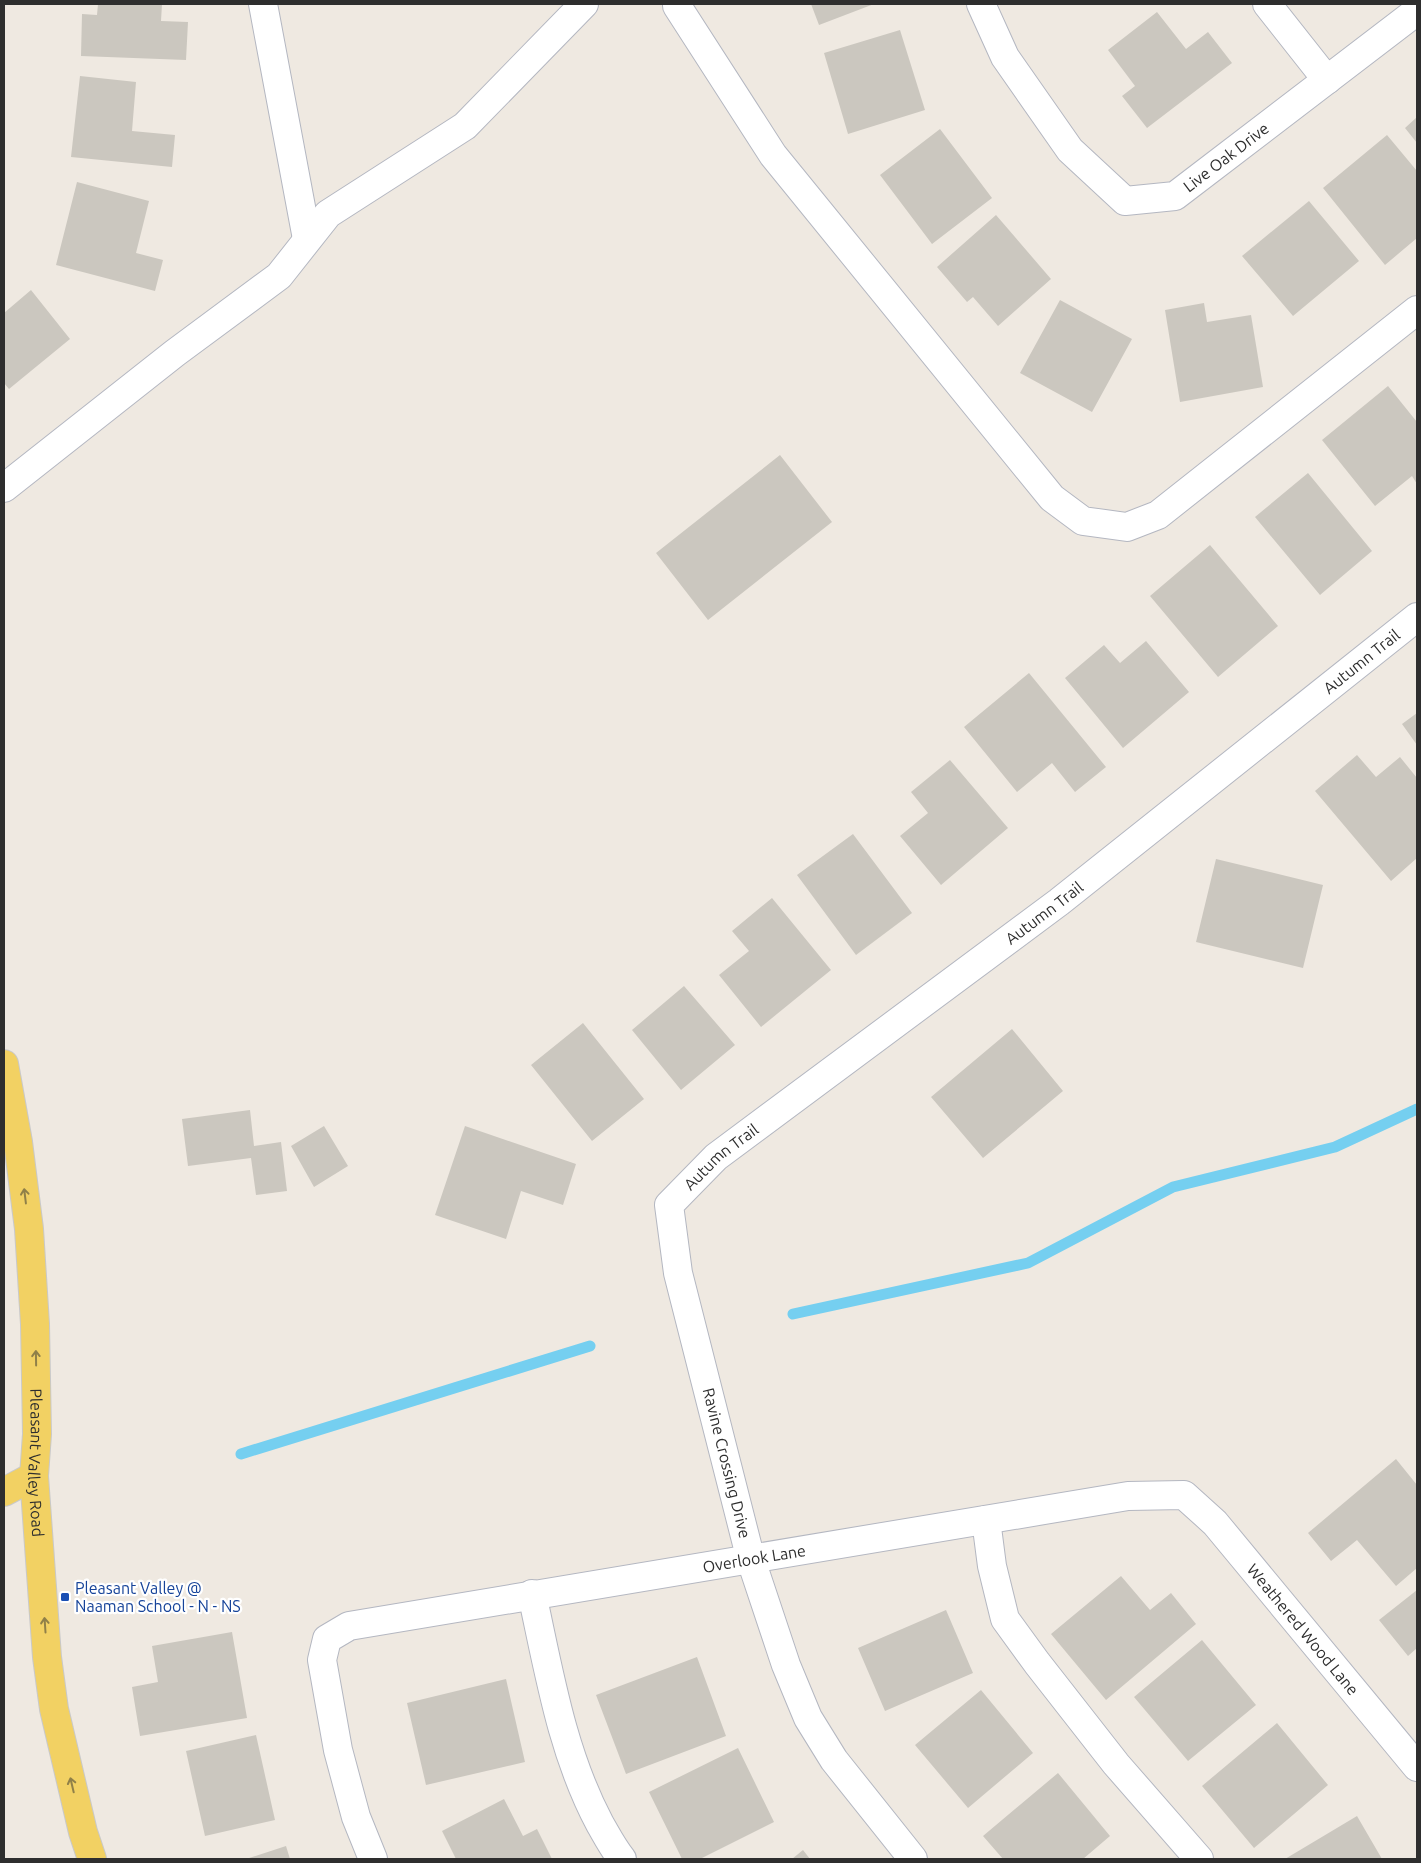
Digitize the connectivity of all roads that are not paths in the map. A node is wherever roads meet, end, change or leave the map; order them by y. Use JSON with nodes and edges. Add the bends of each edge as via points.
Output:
{"nodes":[{"id":1,"x":263,"y":4,"type":"edge"},
{"id":2,"x":584,"y":4,"type":"edge"},
{"id":3,"x":677,"y":4,"type":"edge"},
{"id":4,"x":981,"y":4,"type":"edge"},
{"id":5,"x":1267,"y":4,"type":"edge"},
{"id":6,"x":1417,"y":11,"type":"edge"},
{"id":7,"x":1327,"y":80,"type":"junction"},
{"id":8,"x":307,"y":239,"type":"junction"},
{"id":9,"x":1417,"y":310,"type":"edge"},
{"id":10,"x":4,"y":488,"type":"edge"},
{"id":11,"x":1417,"y":616,"type":"edge"},
{"id":12,"x":4,"y":1064,"type":"edge"},
{"id":13,"x":669,"y":1205,"type":"joint"},
{"id":14,"x":4,"y":1471,"type":"edge"},
{"id":15,"x":34,"y":1476,"type":"junction"},
{"id":16,"x":4,"y":1492,"type":"edge"},
{"id":17,"x":1184,"y":1495,"type":"joint"},
{"id":18,"x":986,"y":1520,"type":"junction"},
{"id":19,"x":751,"y":1560,"type":"junction"},
{"id":20,"x":532,"y":1594,"type":"junction"},
{"id":21,"x":1417,"y":1767,"type":"edge"},
{"id":22,"x":92,"y":1859,"type":"edge"},
{"id":23,"x":373,"y":1859,"type":"edge"},
{"id":24,"x":622,"y":1859,"type":"edge"},
{"id":25,"x":913,"y":1859,"type":"edge"},
{"id":26,"x":1199,"y":1859,"type":"edge"}],
"edges":[{"from":1,"to":8,"type":"street"},
{"from":2,"to":8,"type":"street","via":[[465,126],[328,214]]},
{"from":3,"to":9,"type":"street","via":[[773,156],[1052,498],[1083,521],[1127,527],[1158,515]]},
{"from":4,"to":7,"type":"street","name":"Live Oak Drive","via":[[1005,57],[1070,150],[1125,200],[1175,196]]},
{"from":5,"to":7,"type":"street"},
{"from":6,"to":7,"type":"street","name":"Live Oak Drive"},
{"from":8,"to":10,"type":"street","via":[[279,276],[175,353]]},
{"from":11,"to":13,"type":"street","name":"Autumn Trail","via":[[1059,902],[716,1157]]},
{"from":15,"to":12,"type":"main road","name":"Pleasant Valley Road","one_way":true,"via":[[37,1434],[35,1324],[29,1229]]},
{"from":13,"to":19,"type":"street","name":"Ravine Crossing Drive","via":[[678,1273]]},
{"from":14,"to":15,"type":"main road"},
{"from":15,"to":16,"type":"main road"},
{"from":22,"to":15,"type":"main road","name":"Pleasant Valley Road","one_way":true,"via":[[54,1709],[47,1657]]},
{"from":17,"to":18,"type":"street","name":"Overlook Lane","via":[[1128,1496]]},
{"from":17,"to":21,"type":"street","name":"Weathered Wood Lane","via":[[1215,1523]]},
{"from":18,"to":19,"type":"street","name":"Overlook Lane"},
{"from":18,"to":26,"type":"street","via":[[992,1566],[1005,1618],[1036,1663],[1116,1764]]},
{"from":19,"to":20,"type":"street","name":"Overlook Lane"},
{"from":19,"to":25,"type":"street","name":"Ravine Crossing Drive","via":[[786,1665],[808,1718],[834,1760]]},
{"from":20,"to":23,"type":"street","name":"Overlook Lane","via":[[349,1626],[327,1639],[322,1660],[338,1750],[356,1816]]},
{"from":20,"to":24,"type":"street","via":[[568,1749],[590,1804]]}]}
